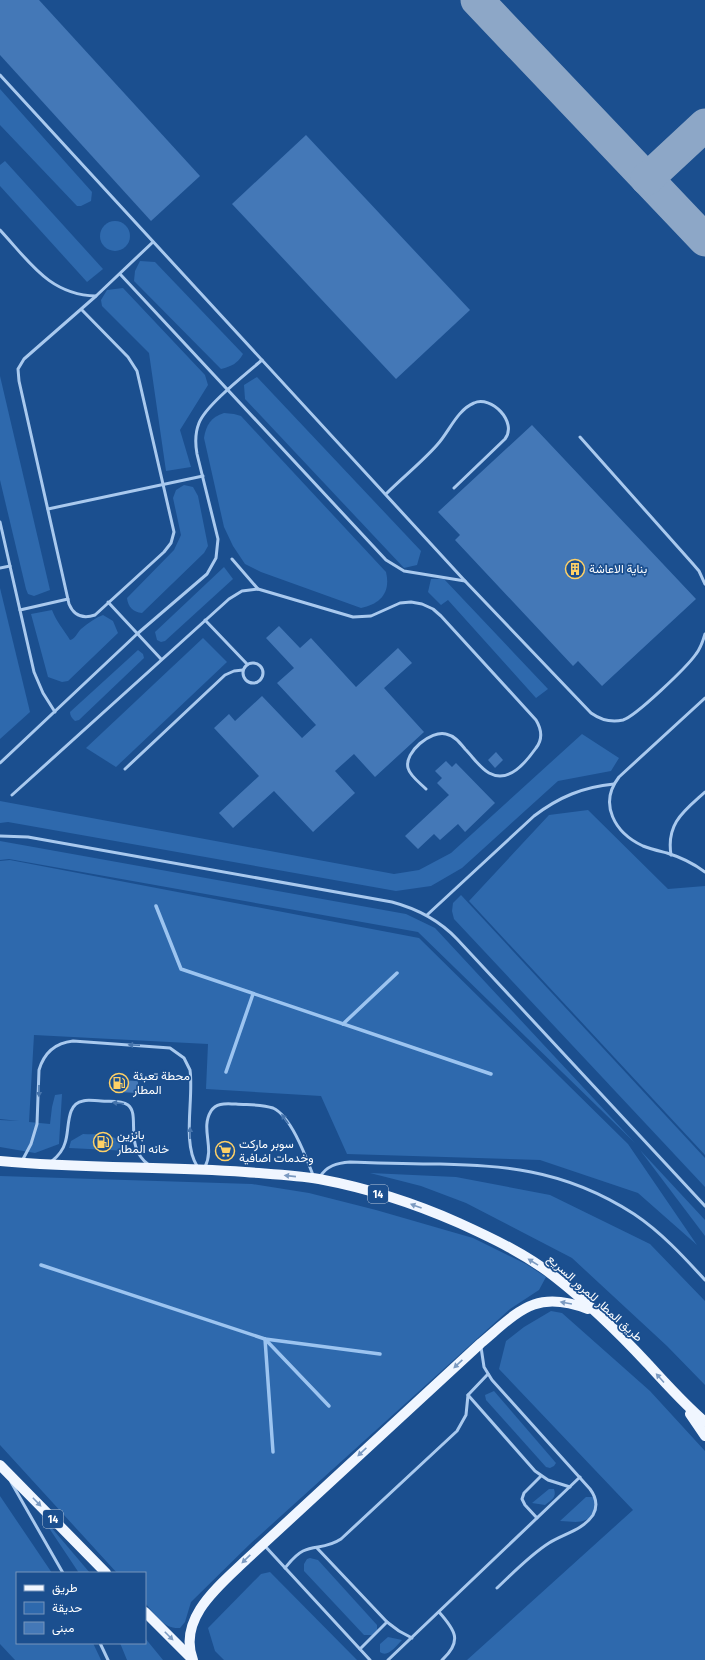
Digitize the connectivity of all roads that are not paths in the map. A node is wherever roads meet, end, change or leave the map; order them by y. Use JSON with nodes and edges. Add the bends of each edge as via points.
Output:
{"nodes":[{"id":1,"x":0,"y":75,"type":"edge"},
{"id":2,"x":0,"y":230,"type":"edge"},
{"id":3,"x":153,"y":242,"type":"junction"},
{"id":4,"x":120,"y":274,"type":"junction"},
{"id":5,"x":96,"y":296,"type":"junction"},
{"id":6,"x":81,"y":308,"type":"junction"},
{"id":7,"x":262,"y":360,"type":"junction"},
{"id":8,"x":228,"y":390,"type":"junction"},
{"id":9,"x":580,"y":437,"type":"dead end"},
{"id":10,"x":203,"y":476,"type":"junction"},
{"id":11,"x":164,"y":484,"type":"junction"},
{"id":12,"x":454,"y":488,"type":"dead end"},
{"id":13,"x":386,"y":494,"type":"junction"},
{"id":14,"x":48,"y":509,"type":"junction"},
{"id":15,"x":0,"y":522,"type":"edge"},
{"id":16,"x":232,"y":559,"type":"dead end"},
{"id":17,"x":10,"y":566,"type":"junction"},
{"id":18,"x":0,"y":568,"type":"edge"},
{"id":19,"x":465,"y":581,"type":"junction"},
{"id":20,"x":705,"y":584,"type":"edge"},
{"id":21,"x":258,"y":589,"type":"junction"},
{"id":22,"x":68,"y":599,"type":"junction"},
{"id":23,"x":108,"y":602,"type":"junction"},
{"id":24,"x":20,"y":610,"type":"junction"},
{"id":25,"x":205,"y":620,"type":"junction"},
{"id":26,"x":137,"y":634,"type":"junction"},
{"id":27,"x":705,"y":634,"type":"edge"},
{"id":28,"x":161,"y":659,"type":"junction"},
{"id":29,"x":247,"y":664,"type":"junction"},
{"id":30,"x":243,"y":670,"type":"junction"},
{"id":31,"x":705,"y":698,"type":"edge"},
{"id":32,"x":55,"y":712,"type":"junction"},
{"id":33,"x":0,"y":763,"type":"edge"},
{"id":34,"x":125,"y":769,"type":"dead end"},
{"id":35,"x":614,"y":784,"type":"junction"},
{"id":36,"x":426,"y":789,"type":"dead end"},
{"id":37,"x":705,"y":792,"type":"edge"},
{"id":38,"x":12,"y":795,"type":"dead end"},
{"id":39,"x":0,"y":836,"type":"edge"},
{"id":40,"x":671,"y":855,"type":"junction"},
{"id":41,"x":704,"y":870,"type":"edge"},
{"id":42,"x":427,"y":915,"type":"junction"},
{"id":43,"x":0,"y":1161,"type":"edge"},
{"id":44,"x":22,"y":1163,"type":"junction"},
{"id":45,"x":46,"y":1164,"type":"junction"},
{"id":46,"x":152,"y":1167,"type":"junction"},
{"id":47,"x":202,"y":1170,"type":"junction"},
{"id":48,"x":317,"y":1179,"type":"junction"},
{"id":49,"x":705,"y":1206,"type":"edge"},
{"id":50,"x":705,"y":1280,"type":"edge"},
{"id":51,"x":601,"y":1318,"type":"junction"},
{"id":52,"x":481,"y":1343,"type":"junction"},
{"id":53,"x":488,"y":1374,"type":"junction"},
{"id":54,"x":468,"y":1394,"type":"junction"},
{"id":55,"x":686,"y":1406,"type":"junction"},
{"id":56,"x":705,"y":1422,"type":"edge"},
{"id":57,"x":705,"y":1436,"type":"edge"},
{"id":58,"x":1,"y":1466,"type":"edge"},
{"id":59,"x":541,"y":1476,"type":"junction"},
{"id":60,"x":580,"y":1477,"type":"junction"},
{"id":61,"x":570,"y":1487,"type":"junction"},
{"id":62,"x":537,"y":1518,"type":"junction"},
{"id":63,"x":263,"y":1544,"type":"junction"},
{"id":64,"x":316,"y":1548,"type":"junction"},
{"id":65,"x":285,"y":1568,"type":"junction"},
{"id":66,"x":62,"y":1572,"type":"edge"},
{"id":67,"x":105,"y":1572,"type":"edge"},
{"id":68,"x":497,"y":1588,"type":"dead end"},
{"id":69,"x":439,"y":1612,"type":"junction"},
{"id":70,"x":146,"y":1613,"type":"edge"},
{"id":71,"x":387,"y":1622,"type":"junction"},
{"id":72,"x":412,"y":1638,"type":"junction"},
{"id":73,"x":100,"y":1644,"type":"edge"},
{"id":74,"x":360,"y":1649,"type":"junction"},
{"id":75,"x":108,"y":1660,"type":"edge"},
{"id":76,"x":193,"y":1660,"type":"edge"},
{"id":77,"x":370,"y":1660,"type":"edge"},
{"id":78,"x":388,"y":1660,"type":"edge"},
{"id":79,"x":442,"y":1660,"type":"edge"}],
"edges":[{"from":1,"to":3,"type":"lane"},
{"from":2,"to":5,"type":"lane","via":[[48,281],[66,291]]},
{"from":3,"to":4,"type":"lane"},
{"from":3,"to":7,"type":"lane"},
{"from":4,"to":5,"type":"lane"},
{"from":4,"to":8,"type":"lane"},
{"from":5,"to":6,"type":"lane"},
{"from":6,"to":11,"type":"lane","via":[[128,357],[137,370]]},
{"from":6,"to":14,"type":"lane","via":[[24,359],[18,369]]},
{"from":7,"to":8,"type":"lane"},
{"from":7,"to":13,"type":"lane"},
{"from":8,"to":10,"type":"lane","via":[[204,414],[198,428],[196,444]]},
{"from":8,"to":19,"type":"lane","via":[[386,560],[404,571]]},
{"from":9,"to":20,"type":"lane","via":[[699,571]]},
{"from":10,"to":11,"type":"lane"},
{"from":10,"to":26,"type":"lane","via":[[217,530],[216,558],[200,580]]},
{"from":11,"to":14,"type":"lane"},
{"from":11,"to":23,"type":"lane","via":[[174,526],[171,543]]},
{"from":12,"to":13,"type":"lane","via":[[505,439],[509,432],[505,418],[486,401],[470,405],[452,423],[438,444]]},
{"from":13,"to":19,"type":"lane"},
{"from":14,"to":22,"type":"lane"},
{"from":15,"to":17,"type":"lane"},
{"from":16,"to":21,"type":"lane"},
{"from":17,"to":18,"type":"lane"},
{"from":17,"to":24,"type":"lane"},
{"from":19,"to":27,"type":"lane","via":[[591,713],[606,720],[622,720],[637,712],[693,658]]},
{"from":21,"to":25,"type":"lane","via":[[235,594]]},
{"from":21,"to":36,"type":"lane","via":[[353,617],[371,616],[400,603],[422,604],[442,616],[536,720],[541,731],[540,742],[516,770],[506,775],[494,775],[485,770],[450,735],[439,733],[429,737],[410,755],[407,763],[409,771]]},
{"from":22,"to":23,"type":"lane","via":[[74,613],[84,617],[95,615]]},
{"from":22,"to":24,"type":"lane"},
{"from":23,"to":26,"type":"lane"},
{"from":24,"to":32,"type":"lane","via":[[38,683]]},
{"from":25,"to":28,"type":"lane"},
{"from":25,"to":29,"type":"lane"},
{"from":26,"to":28,"type":"lane"},
{"from":26,"to":32,"type":"lane"},
{"from":28,"to":38,"type":"lane"},
{"from":29,"to":30,"type":"lane"},
{"from":29,"to":30,"type":"lane","via":[[253,662],[259,665],[263,670],[262,677],[258,682],[251,683],[245,679]]},
{"from":30,"to":34,"type":"lane","via":[[225,675]]},
{"from":31,"to":35,"type":"lane"},
{"from":32,"to":33,"type":"lane"},
{"from":35,"to":40,"type":"lane","via":[[609,800],[616,823],[638,843]]},
{"from":35,"to":42,"type":"lane","via":[[571,793],[546,807]]},
{"from":37,"to":40,"type":"lane","via":[[683,811],[675,822],[670,841]]},
{"from":39,"to":42,"type":"lane","via":[[36,838],[392,902]]},
{"from":40,"to":41,"type":"lane"},
{"from":42,"to":49,"type":"lane","via":[[457,939]]},
{"from":43,"to":44,"type":"main road","name":"طريق المطار للمرور السريع","number":"14"},
{"from":44,"to":45,"type":"main road","name":"طريق المطار للمرور السريع","number":"14"},
{"from":47,"to":44,"type":"lane","one_way":true,"via":[[194,1162],[190,1148],[190,1070],[180,1054],[164,1047],[73,1041],[60,1044],[49,1051],[41,1063],[37,1124]]},
{"from":45,"to":46,"type":"main road","name":"طريق المطار للمرور السريع","number":"14"},
{"from":46,"to":45,"type":"lane","one_way":true,"via":[[142,1159],[135,1148],[133,1115],[130,1107],[122,1102],[87,1100],[78,1102],[72,1109],[65,1144],[57,1156]]},
{"from":46,"to":47,"type":"main road","name":"طريق المطار للمرور السريع","number":"14"},
{"from":48,"to":47,"type":"main road","name":"طريق المطار للمرور السريع","number":"14","one_way":true},
{"from":48,"to":47,"type":"lane","one_way":true,"via":[[285,1118],[267,1107],[221,1104],[213,1109],[207,1125],[210,1155]]},
{"from":48,"to":50,"type":"lane","via":[[332,1166],[350,1162],[504,1167],[559,1179],[585,1188],[635,1215],[678,1251]]},
{"from":51,"to":48,"type":"main road","name":"طريق المطار للمرور السريع","number":"14","one_way":true,"via":[[555,1277],[495,1240],[409,1203]]},
{"from":51,"to":52,"type":"main road","one_way":true,"via":[[593,1311],[567,1302],[541,1302],[517,1312]]},
{"from":55,"to":51,"type":"main road","name":"طريق المطار للمرور السريع","number":"14","one_way":true},
{"from":52,"to":53,"type":"lane","via":[[482,1361]]},
{"from":52,"to":63,"type":"main road","one_way":true},
{"from":53,"to":54,"type":"lane"},
{"from":53,"to":60,"type":"lane"},
{"from":54,"to":59,"type":"lane"},
{"from":54,"to":64,"type":"lane","via":[[466,1415],[457,1431],[341,1539]]},
{"from":55,"to":56,"type":"main road"},
{"from":55,"to":57,"type":"main road"},
{"from":58,"to":66,"type":"lane"},
{"from":58,"to":67,"type":"main road","number":"14","one_way":true},
{"from":59,"to":61,"type":"lane"},
{"from":59,"to":62,"type":"lane","via":[[524,1493],[522,1499]]},
{"from":60,"to":61,"type":"lane"},
{"from":60,"to":68,"type":"lane","via":[[596,1499],[592,1516],[576,1529],[542,1548]]},
{"from":61,"to":62,"type":"lane"},
{"from":62,"to":69,"type":"lane"},
{"from":63,"to":65,"type":"lane"},
{"from":63,"to":76,"type":"main road","one_way":true,"via":[[199,1611],[189,1638]]},
{"from":64,"to":65,"type":"lane","via":[[298,1554]]},
{"from":64,"to":71,"type":"lane"},
{"from":65,"to":74,"type":"lane"},
{"from":69,"to":72,"type":"lane"},
{"from":69,"to":79,"type":"lane","via":[[452,1627],[455,1637],[452,1649]]},
{"from":70,"to":76,"type":"main road","one_way":true},
{"from":71,"to":72,"type":"lane"},
{"from":71,"to":74,"type":"lane"},
{"from":72,"to":78,"type":"lane"},
{"from":73,"to":75,"type":"lane"},
{"from":74,"to":77,"type":"lane"}]}
